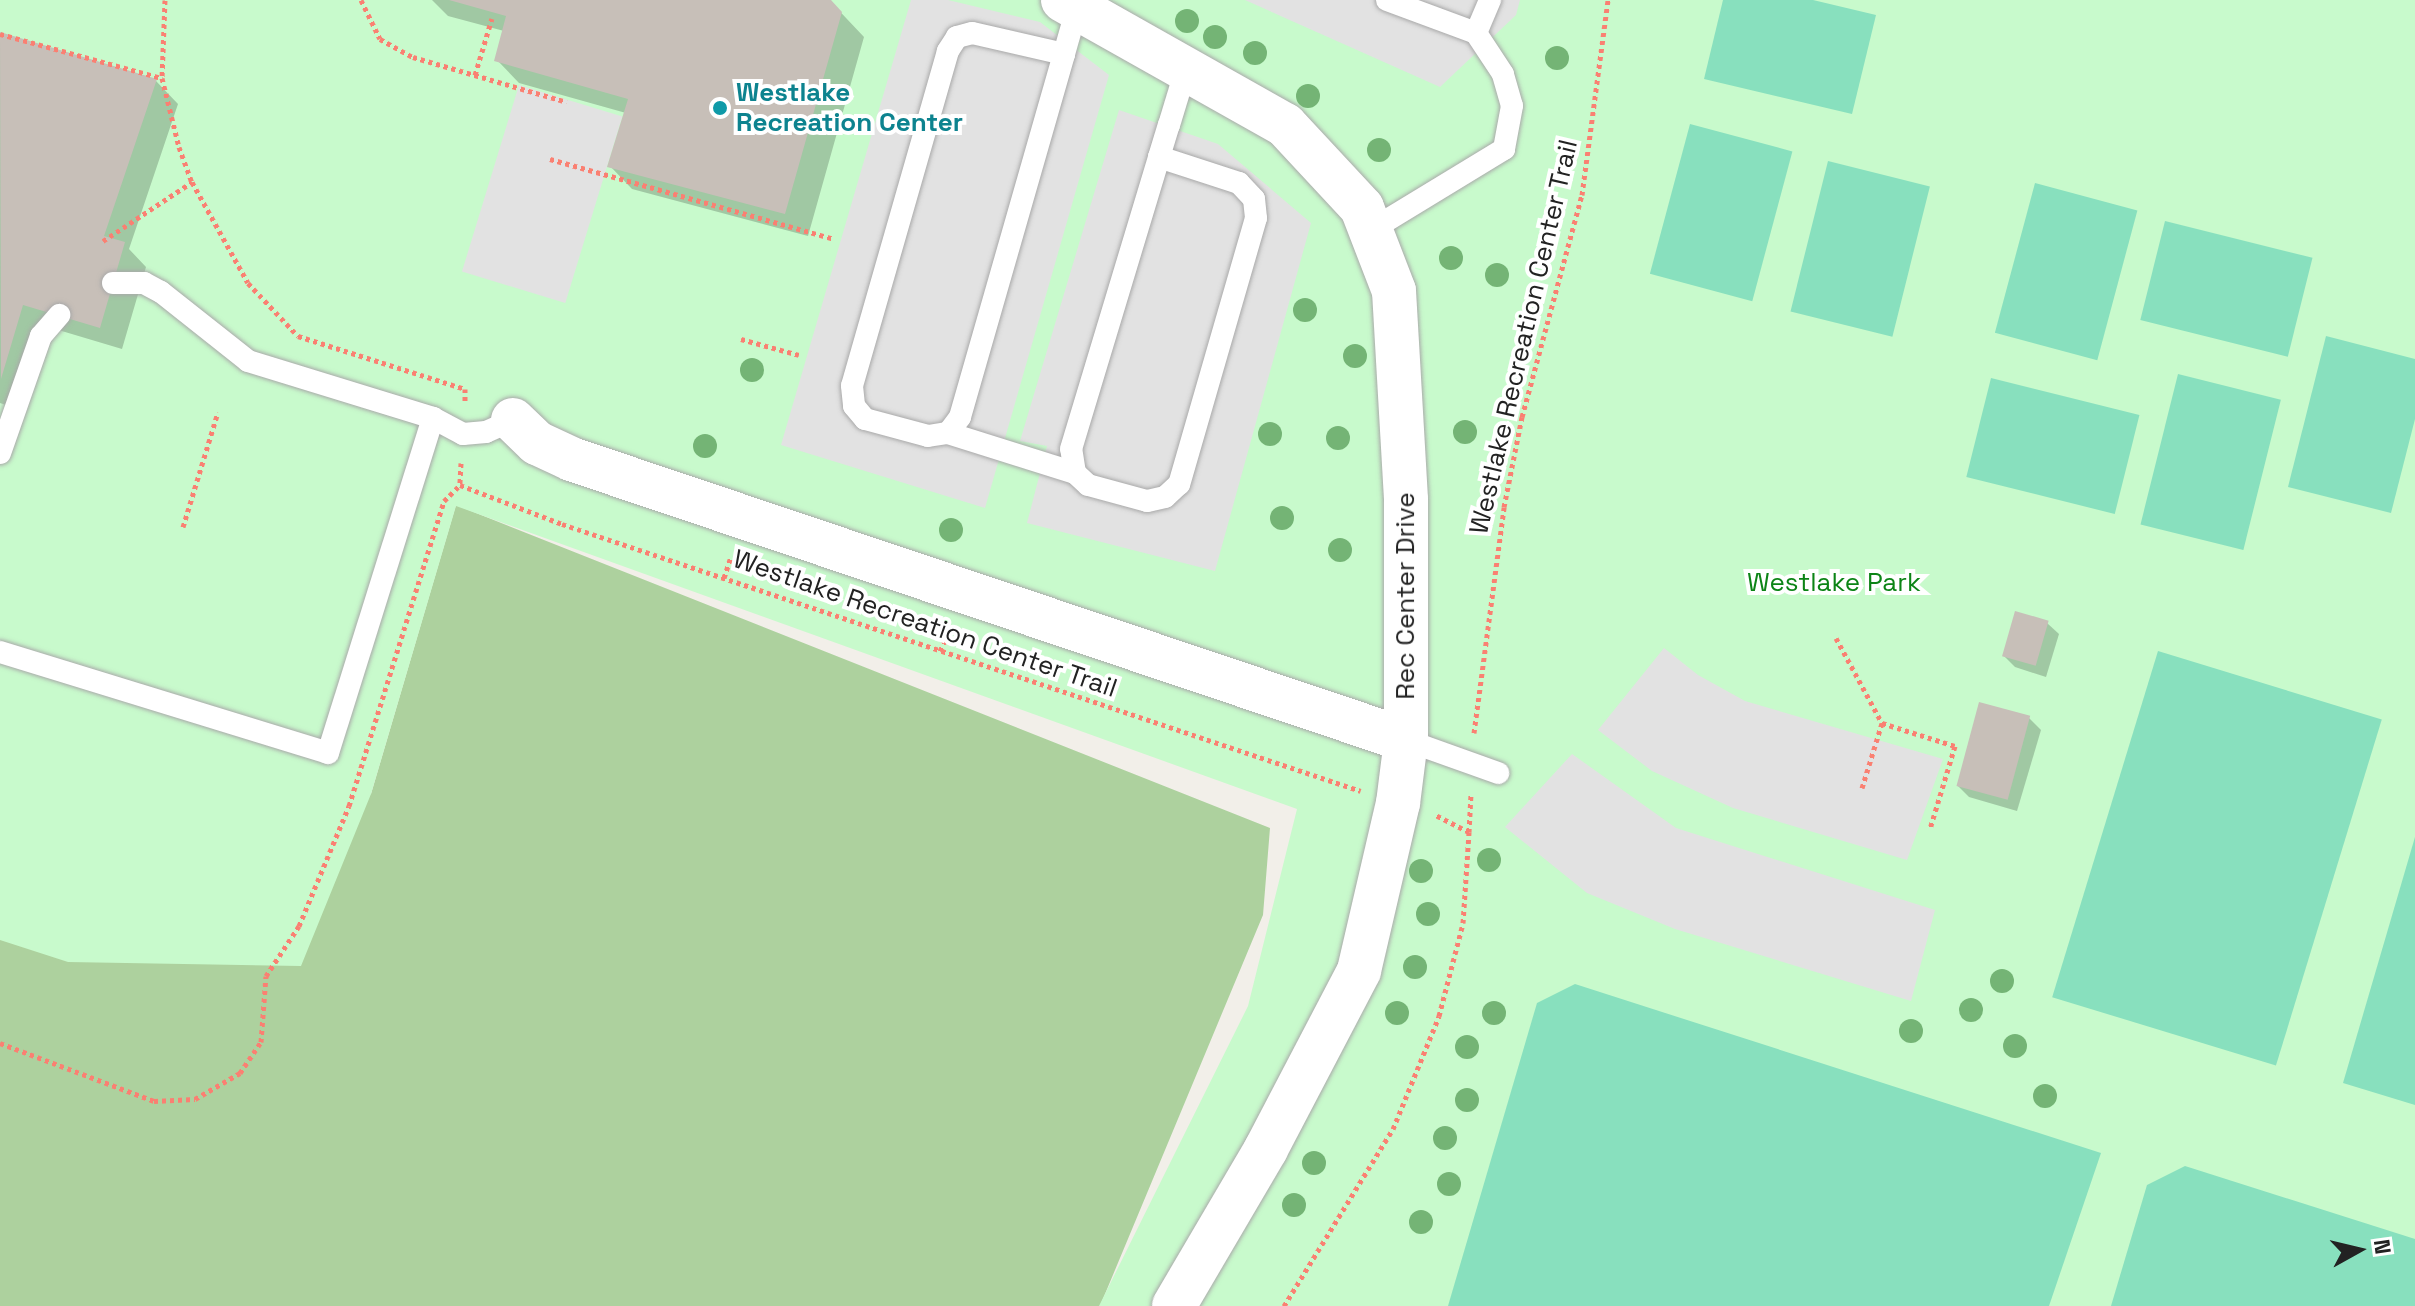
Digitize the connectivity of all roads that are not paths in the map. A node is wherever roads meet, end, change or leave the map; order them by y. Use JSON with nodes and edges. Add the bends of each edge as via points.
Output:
{"nodes":[{"id":1,"x":1387,"y":0,"type":"edge"},
{"id":2,"x":1490,"y":0,"type":"edge"},
{"id":3,"x":1070,"y":4,"type":"edge"},
{"id":4,"x":1476,"y":33,"type":"junction"},
{"id":5,"x":1064,"y":54,"type":"junction"},
{"id":6,"x":1186,"y":69,"type":"junction"},
{"id":7,"x":1159,"y":157,"type":"junction"},
{"id":8,"x":1371,"y":230,"type":"junction"},
{"id":9,"x":113,"y":283,"type":"dead end"},
{"id":10,"x":59,"y":315,"type":"dead end"},
{"id":11,"x":433,"y":418,"type":"junction"},
{"id":12,"x":513,"y":420,"type":"joint"},
{"id":13,"x":948,"y":433,"type":"junction"},
{"id":14,"x":0,"y":453,"type":"edge"},
{"id":15,"x":1075,"y":473,"type":"junction"},
{"id":16,"x":0,"y":652,"type":"edge"},
{"id":17,"x":1406,"y":740,"type":"junction"},
{"id":18,"x":1498,"y":773,"type":"dead end"},
{"id":19,"x":1174,"y":1306,"type":"edge"}],
"edges":[{"from":1,"to":4,"type":"lane"},
{"from":2,"to":4,"type":"lane"},
{"from":3,"to":5,"type":"lane"},
{"from":3,"to":6,"type":"street","name":"Rec Center Drive"},
{"from":4,"to":8,"type":"lane","via":[[1503,74],[1512,106],[1504,149]]},
{"from":5,"to":13,"type":"lane","via":[[960,417]]},
{"from":5,"to":13,"type":"lane","via":[[972,33],[957,37],[948,51],[852,386],[854,406],[865,419],[928,436]]},
{"from":6,"to":7,"type":"lane"},
{"from":6,"to":8,"type":"street","name":"Rec Center Drive","via":[[1285,125],[1362,208]]},
{"from":7,"to":15,"type":"lane","via":[[1071,449]]},
{"from":7,"to":15,"type":"lane","via":[[1239,183],[1254,199],[1256,218],[1179,484],[1165,497],[1147,501],[1088,485]]},
{"from":8,"to":17,"type":"street","name":"Rec Center Drive","via":[[1394,291],[1406,500]]},
{"from":9,"to":11,"type":"lane","via":[[144,283],[161,292],[248,361]]},
{"from":10,"to":14,"type":"lane","via":[[41,336]]},
{"from":11,"to":12,"type":"lane","via":[[463,434],[486,432]]},
{"from":11,"to":16,"type":"lane","via":[[328,753]]},
{"from":12,"to":17,"type":"street","via":[[537,443],[571,459]]},
{"from":13,"to":15,"type":"lane"},
{"from":17,"to":18,"type":"lane"},
{"from":17,"to":19,"type":"street","name":"Rec Center Drive","via":[[1398,803],[1359,971],[1266,1149]]}]}
